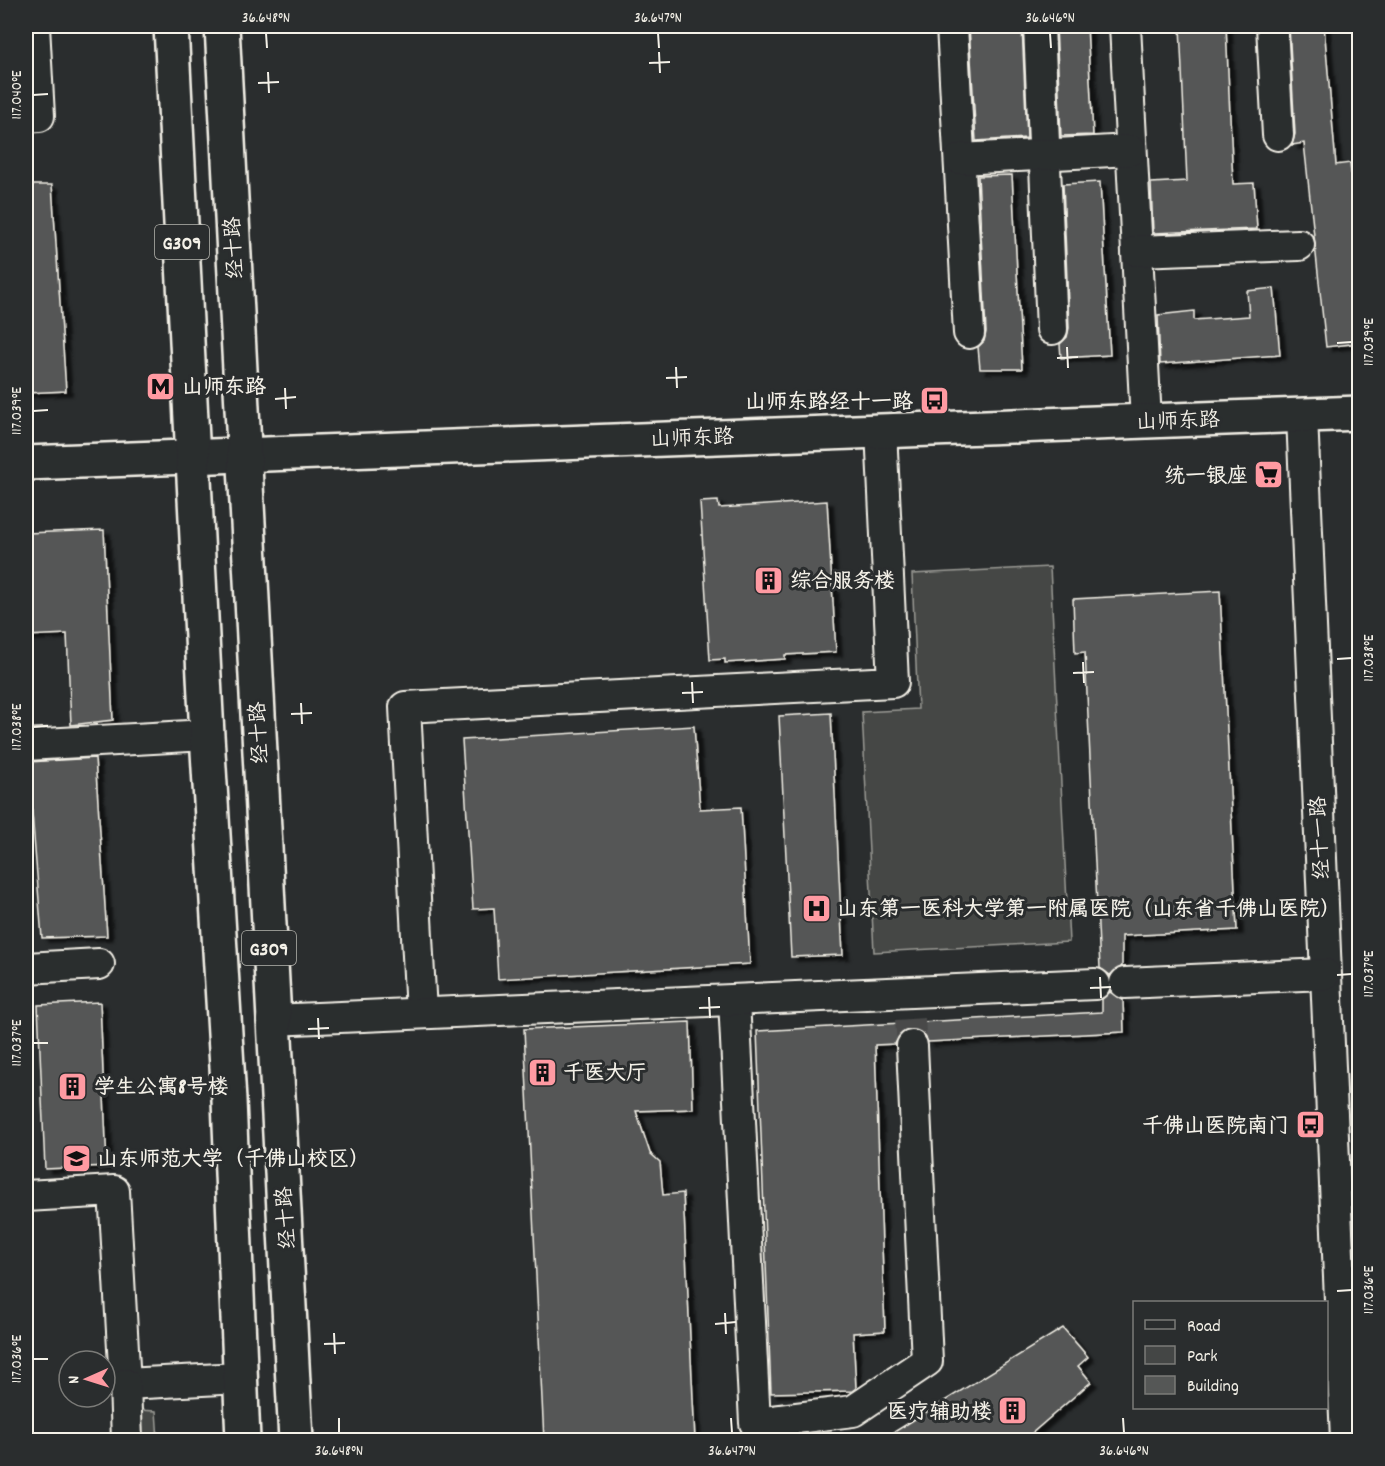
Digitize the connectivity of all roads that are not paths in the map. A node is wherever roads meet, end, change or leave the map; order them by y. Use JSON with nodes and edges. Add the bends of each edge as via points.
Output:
{"nodes":[{"id":1,"x":34,"y":26,"type":"edge"},
{"id":2,"x":171,"y":26,"type":"edge"},
{"id":3,"x":222,"y":26,"type":"edge"},
{"id":4,"x":952,"y":26,"type":"edge"},
{"id":5,"x":1039,"y":26,"type":"edge"},
{"id":6,"x":1125,"y":26,"type":"edge"},
{"id":7,"x":1272,"y":26,"type":"edge"},
{"id":8,"x":26,"y":117,"type":"edge"},
{"id":9,"x":1278,"y":135,"type":"dead end"},
{"id":10,"x":1131,"y":150,"type":"junction"},
{"id":11,"x":1045,"y":154,"type":"junction"},
{"id":12,"x":960,"y":159,"type":"junction"},
{"id":13,"x":1299,"y":245,"type":"dead end"},
{"id":14,"x":1137,"y":251,"type":"junction"},
{"id":15,"x":1052,"y":329,"type":"dead end"},
{"id":16,"x":969,"y":333,"type":"dead end"},
{"id":17,"x":1359,"y":413,"type":"edge"},
{"id":18,"x":1302,"y":416,"type":"junction"},
{"id":19,"x":1146,"y":421,"type":"junction"},
{"id":20,"x":881,"y":430,"type":"junction"},
{"id":21,"x":244,"y":456,"type":"junction"},
{"id":22,"x":192,"y":458,"type":"junction"},
{"id":23,"x":26,"y":463,"type":"edge"},
{"id":24,"x":207,"y":735,"type":"junction"},
{"id":25,"x":26,"y":745,"type":"edge"},
{"id":26,"x":99,"y":964,"type":"dead end"},
{"id":27,"x":26,"y":968,"type":"edge"},
{"id":28,"x":1325,"y":974,"type":"junction"},
{"id":29,"x":1125,"y":983,"type":"dead end"},
{"id":30,"x":1095,"y":984,"type":"dead end"},
{"id":31,"x":734,"y":1000,"type":"junction"},
{"id":32,"x":421,"y":1013,"type":"junction"},
{"id":33,"x":910,"y":1019,"type":"junction"},
{"id":34,"x":272,"y":1020,"type":"junction"},
{"id":35,"x":26,"y":1196,"type":"edge"},
{"id":36,"x":1333,"y":1308,"type":"edge"},
{"id":37,"x":240,"y":1378,"type":"junction"},
{"id":38,"x":125,"y":1384,"type":"junction"},
{"id":39,"x":127,"y":1440,"type":"edge"},
{"id":40,"x":243,"y":1440,"type":"edge"},
{"id":41,"x":296,"y":1440,"type":"edge"},
{"id":42,"x":1346,"y":1440,"type":"edge"}],
"edges":[{"from":1,"to":8,"type":"street","via":[[39,116]]},
{"from":2,"to":22,"type":"main road","number":"G309"},
{"from":3,"to":21,"type":"main road","name":"经十路","number":"G309"},
{"from":4,"to":12,"type":"street"},
{"from":5,"to":11,"type":"street"},
{"from":6,"to":10,"type":"street"},
{"from":7,"to":9,"type":"street"},
{"from":10,"to":11,"type":"street"},
{"from":10,"to":14,"type":"street"},
{"from":11,"to":12,"type":"street"},
{"from":11,"to":15,"type":"street"},
{"from":12,"to":16,"type":"street"},
{"from":13,"to":14,"type":"street"},
{"from":14,"to":19,"type":"street"},
{"from":17,"to":18,"type":"main road","name":"山师东路"},
{"from":18,"to":19,"type":"main road","name":"山师东路"},
{"from":18,"to":28,"type":"street","name":"经十一路"},
{"from":19,"to":20,"type":"main road","name":"山师东路"},
{"from":20,"to":21,"type":"main road","name":"山师东路"},
{"from":20,"to":32,"type":"street","via":[[893,682],[405,706]]},
{"from":21,"to":22,"type":"main road","name":"山师东路"},
{"from":21,"to":34,"type":"main road","name":"经十路","number":"G309"},
{"from":22,"to":23,"type":"main road","name":"山师东路"},
{"from":22,"to":24,"type":"main road","number":"G309"},
{"from":24,"to":25,"type":"street"},
{"from":24,"to":37,"type":"main road","number":"G309","via":[[229,1100]]},
{"from":26,"to":27,"type":"street"},
{"from":28,"to":29,"type":"street"},
{"from":28,"to":36,"type":"street","name":"经十一路"},
{"from":30,"to":33,"type":"street"},
{"from":31,"to":32,"type":"street"},
{"from":31,"to":33,"type":"street"},
{"from":31,"to":33,"type":"street","via":[[755,1423],[853,1412],[927,1361]]},
{"from":32,"to":34,"type":"street"},
{"from":34,"to":41,"type":"main road","name":"经十路","number":"G309"},
{"from":35,"to":38,"type":"street","via":[[114,1191]]},
{"from":36,"to":42,"type":"street","name":"经十一路"},
{"from":37,"to":38,"type":"street"},
{"from":37,"to":40,"type":"main road","number":"G309"},
{"from":38,"to":39,"type":"street"}]}
